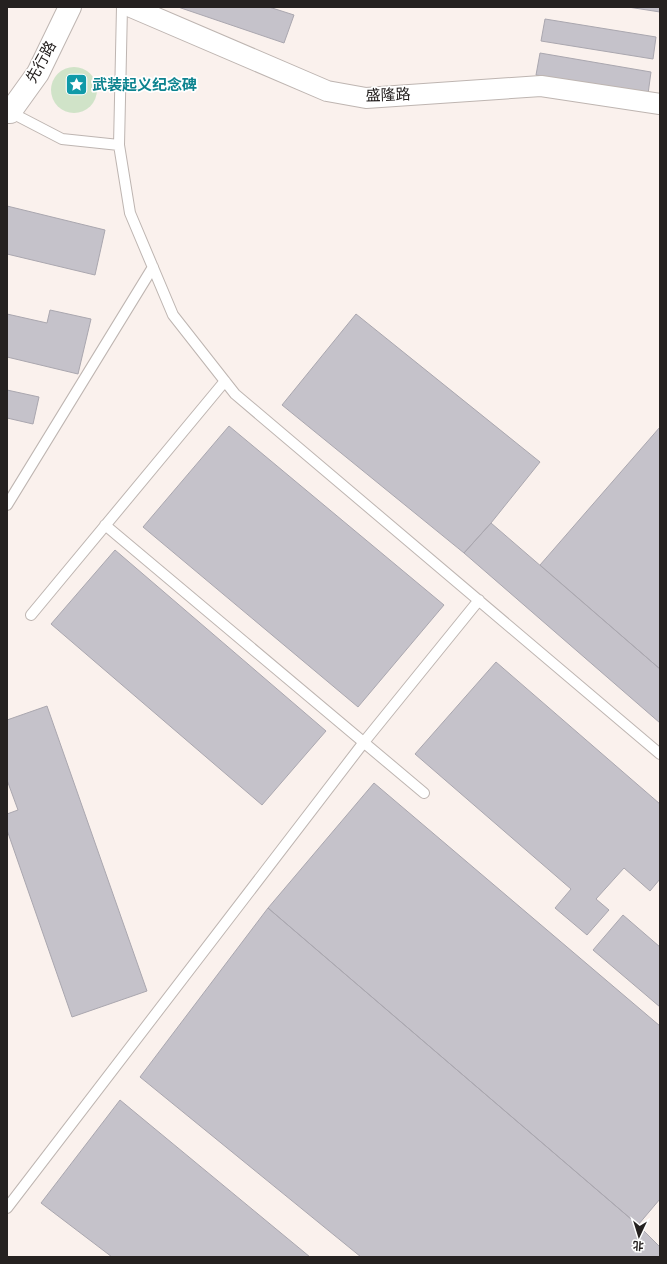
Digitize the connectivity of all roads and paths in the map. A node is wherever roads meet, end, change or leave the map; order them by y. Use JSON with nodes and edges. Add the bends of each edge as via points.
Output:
{"nodes":[{"id":1,"x":70,"y":7,"type":"edge"},
{"id":2,"x":122,"y":7,"type":"edge"},
{"id":3,"x":132,"y":7,"type":"edge"},
{"id":4,"x":660,"y":103,"type":"edge"},
{"id":5,"x":8,"y":112,"type":"edge"},
{"id":6,"x":119,"y":145,"type":"junction"},
{"id":7,"x":153,"y":267,"type":"junction"},
{"id":8,"x":225,"y":381,"type":"junction"},
{"id":9,"x":7,"y":505,"type":"edge"},
{"id":10,"x":105,"y":525,"type":"junction"},
{"id":11,"x":479,"y":600,"type":"junction"},
{"id":12,"x":31,"y":615,"type":"dead end"},
{"id":13,"x":364,"y":742,"type":"junction"},
{"id":14,"x":660,"y":754,"type":"edge"},
{"id":15,"x":424,"y":793,"type":"dead end"},
{"id":16,"x":7,"y":1208,"type":"edge"}],
"edges":[{"from":1,"to":5,"type":"street","name":"先行路","via":[[38,73]]},
{"from":2,"to":6,"type":"lane"},
{"from":3,"to":4,"type":"street","name":"盛隆路","via":[[327,91],[366,98],[541,86]]},
{"from":5,"to":6,"type":"lane","via":[[62,139]]},
{"from":6,"to":7,"type":"lane","via":[[130,213]]},
{"from":7,"to":8,"type":"lane","via":[[173,315]]},
{"from":7,"to":9,"type":"lane"},
{"from":8,"to":10,"type":"lane"},
{"from":8,"to":11,"type":"lane","via":[[235,394]]},
{"from":10,"to":12,"type":"lane"},
{"from":10,"to":13,"type":"lane"},
{"from":11,"to":13,"type":"lane"},
{"from":11,"to":14,"type":"lane"},
{"from":13,"to":15,"type":"lane"},
{"from":13,"to":16,"type":"lane"}]}
